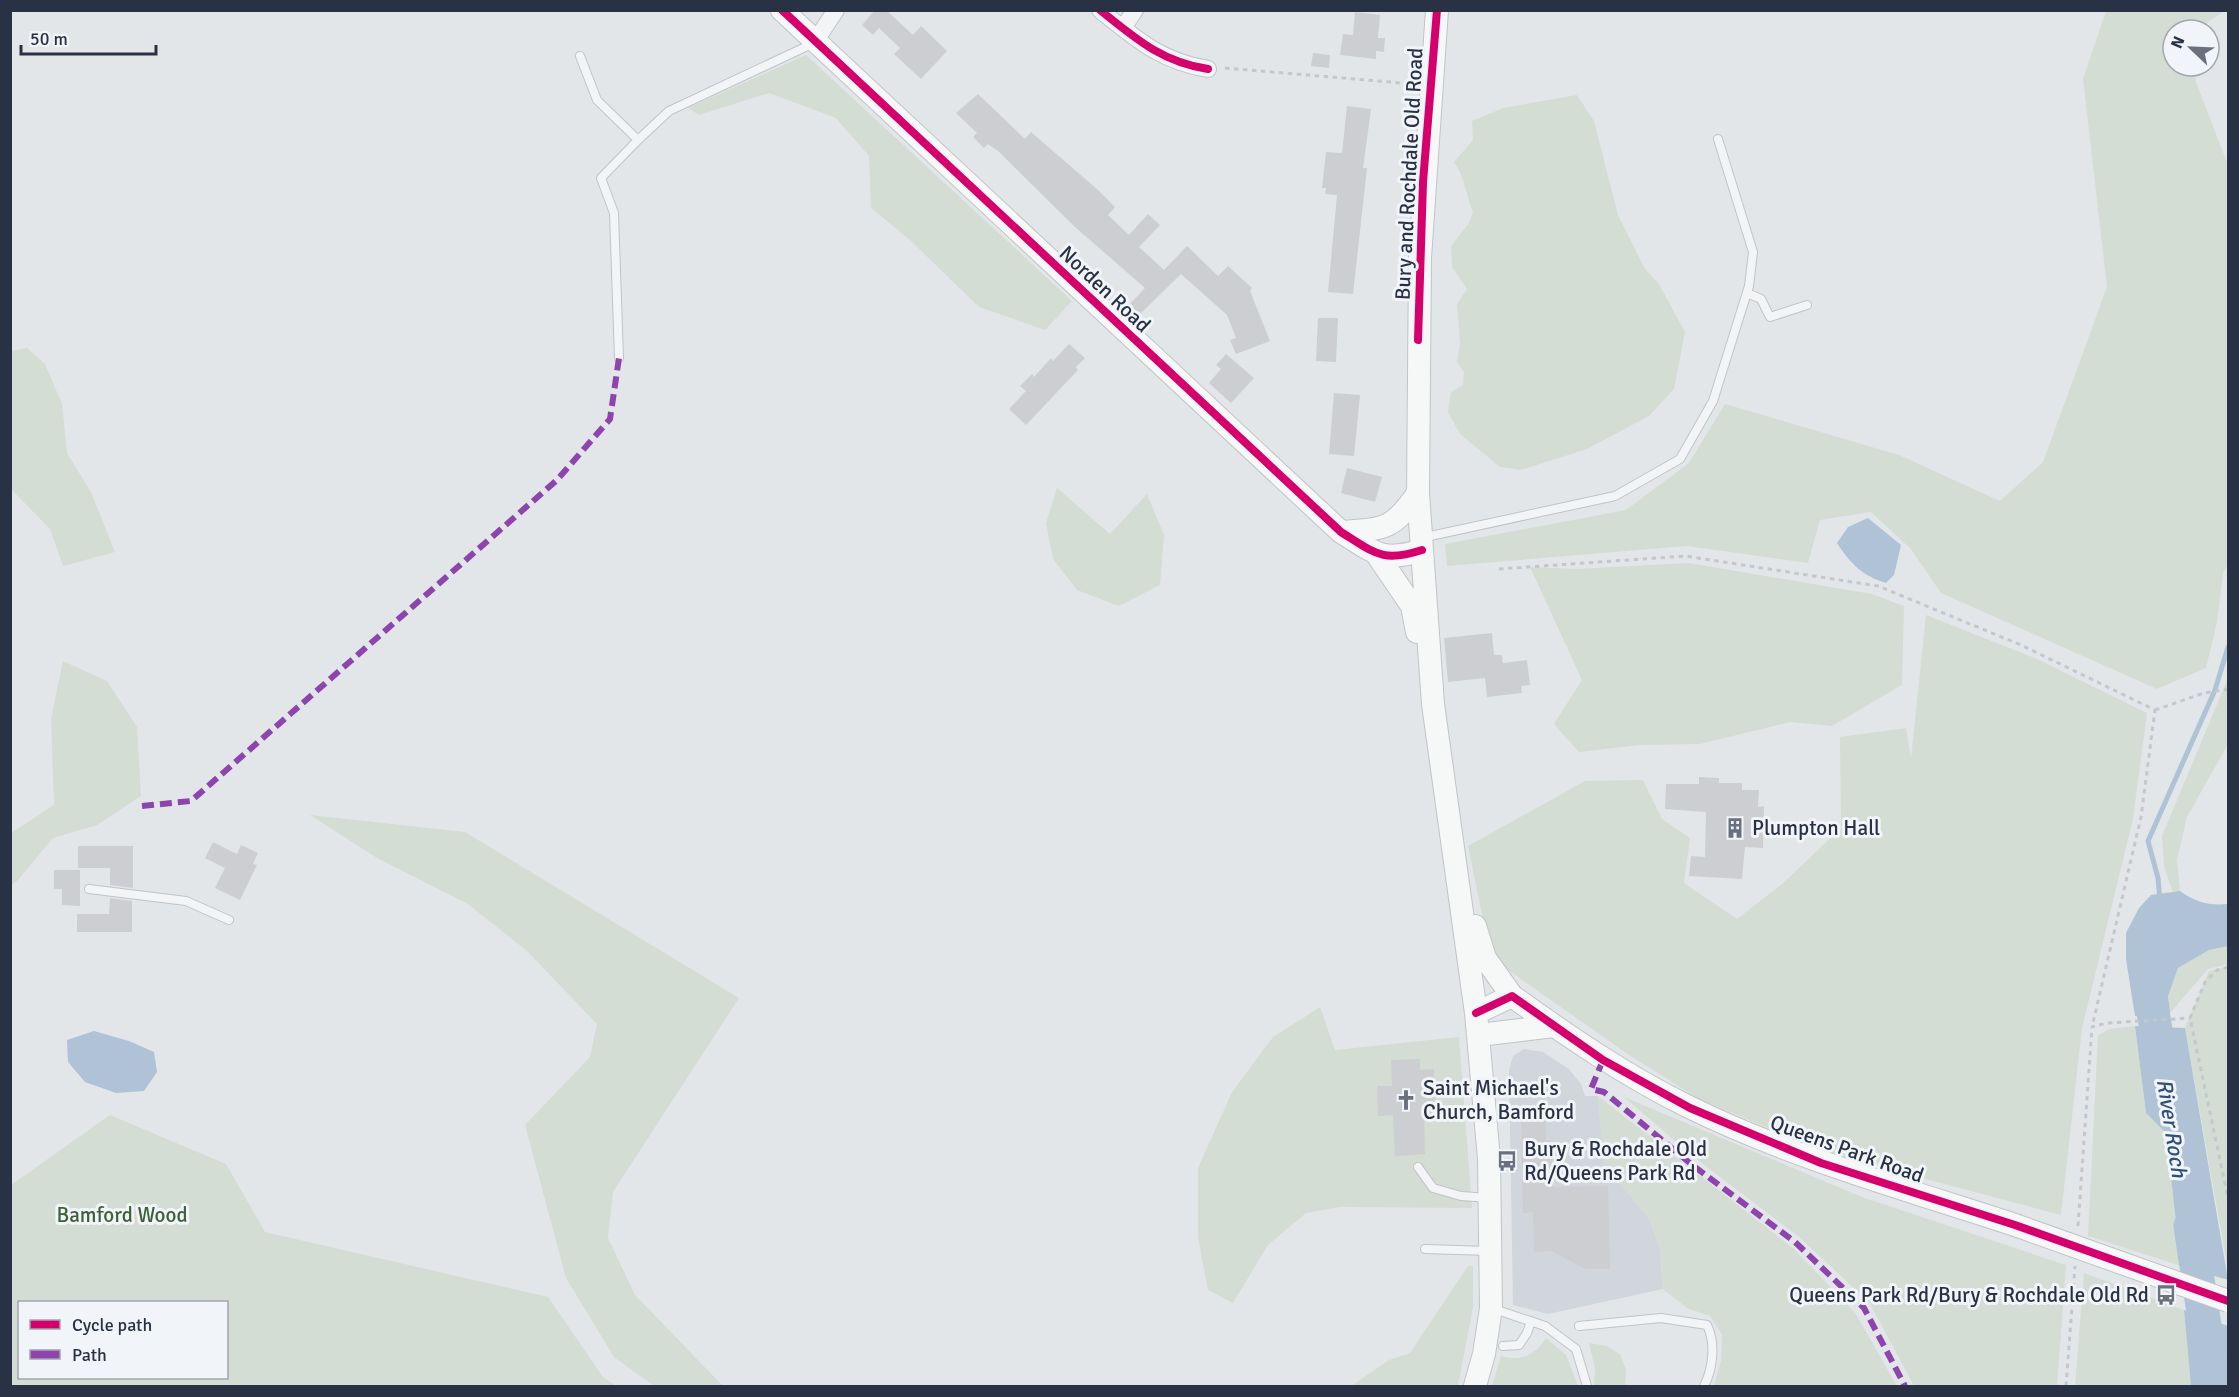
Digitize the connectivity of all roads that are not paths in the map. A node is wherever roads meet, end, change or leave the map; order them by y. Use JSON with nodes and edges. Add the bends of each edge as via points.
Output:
{"nodes":[{"id":1,"x":782,"y":10,"type":"edge"},
{"id":2,"x":836,"y":10,"type":"edge"},
{"id":3,"x":1100,"y":10,"type":"edge"},
{"id":4,"x":1135,"y":10,"type":"edge"},
{"id":5,"x":1437,"y":10,"type":"edge"},
{"id":6,"x":1123,"y":28,"type":"junction"},
{"id":7,"x":814,"y":43,"type":"junction"},
{"id":8,"x":580,"y":56,"type":"dead end"},
{"id":9,"x":1208,"y":69,"type":"road end"},
{"id":10,"x":1718,"y":139,"type":"dead end"},
{"id":11,"x":638,"y":140,"type":"junction"},
{"id":12,"x":1747,"y":293,"type":"junction"},
{"id":13,"x":1807,"y":305,"type":"dead end"},
{"id":14,"x":619,"y":358,"type":"dead end"},
{"id":15,"x":1418,"y":493,"type":"junction"},
{"id":16,"x":1341,"y":532,"type":"junction"},
{"id":17,"x":1422,"y":544,"type":"junction"},
{"id":18,"x":1378,"y":556,"type":"junction"},
{"id":19,"x":1433,"y":704,"type":"junction"},
{"id":20,"x":1449,"y":827,"type":"junction"},
{"id":21,"x":89,"y":889,"type":"dead end"},
{"id":22,"x":229,"y":920,"type":"dead end"},
{"id":23,"x":1512,"y":996,"type":"junction"},
{"id":24,"x":1478,"y":1024,"type":"junction"},
{"id":25,"x":1554,"y":1026,"type":"junction"},
{"id":26,"x":1418,"y":1167,"type":"dead end"},
{"id":27,"x":1489,"y":1198,"type":"junction"},
{"id":28,"x":1425,"y":1249,"type":"dead end"},
{"id":29,"x":1490,"y":1251,"type":"junction"},
{"id":30,"x":2229,"y":1301,"type":"edge"},
{"id":31,"x":1491,"y":1308,"type":"junction"},
{"id":32,"x":1531,"y":1321,"type":"junction"},
{"id":33,"x":1580,"y":1326,"type":"dead end"},
{"id":34,"x":1503,"y":1346,"type":"dead end"},
{"id":35,"x":1475,"y":1386,"type":"edge"},
{"id":36,"x":1587,"y":1386,"type":"edge"},
{"id":37,"x":1704,"y":1386,"type":"edge"}],
"edges":[{"from":1,"to":7,"type":"street","name":"Norden Road"},
{"from":2,"to":7,"type":"street"},
{"from":3,"to":6,"type":"street"},
{"from":4,"to":6,"type":"street"},
{"from":5,"to":15,"type":"street","name":"Bury and Rochdale Old Road","via":[[1420,258]]},
{"from":6,"to":9,"type":"street","via":[[1158,55],[1184,66]]},
{"from":7,"to":11,"type":"lane","via":[[669,111]]},
{"from":7,"to":16,"type":"street","name":"Norden Road"},
{"from":8,"to":11,"type":"lane","via":[[597,100]]},
{"from":10,"to":12,"type":"lane","via":[[1753,252]]},
{"from":11,"to":14,"type":"lane","via":[[601,178],[614,213]]},
{"from":12,"to":13,"type":"lane","via":[[1761,298],[1770,317]]},
{"from":12,"to":17,"type":"lane","via":[[1713,401],[1680,459],[1615,496]]},
{"from":15,"to":16,"type":"street","via":[[1402,516],[1389,525]]},
{"from":15,"to":17,"type":"street","name":"Bury and Rochdale Old Road"},
{"from":16,"to":17,"type":"street"},
{"from":16,"to":18,"type":"street","name":"Norden Road"},
{"from":17,"to":18,"type":"street","via":[[1401,556]]},
{"from":17,"to":19,"type":"street","name":"Bury and Rochdale Old Road"},
{"from":18,"to":19,"type":"street","via":[[1412,606]]},
{"from":19,"to":20,"type":"street","name":"Bury and Rochdale Old Road"},
{"from":20,"to":23,"type":"street","name":"Bury and Rochdale Old Road","via":[[1461,850],[1485,958]]},
{"from":20,"to":24,"type":"street","name":"Bury and Rochdale Old Road"},
{"from":21,"to":22,"type":"lane","via":[[186,901]]},
{"from":23,"to":24,"type":"street"},
{"from":23,"to":25,"type":"street","name":"Queens Park Road"},
{"from":24,"to":25,"type":"street"},
{"from":24,"to":27,"type":"street","name":"Bury and Rochdale Old Road"},
{"from":25,"to":30,"type":"street","name":"Queens Park Road","bridge":true,"via":[[1603,1060],[1701,1112],[1821,1163],[2015,1225]]},
{"from":26,"to":27,"type":"lane","via":[[1433,1188]]},
{"from":27,"to":29,"type":"street","name":"Bury and Rochdale Old Road"},
{"from":28,"to":29,"type":"lane"},
{"from":29,"to":31,"type":"street","name":"Bury and Rochdale Old Road"},
{"from":31,"to":32,"type":"lane"},
{"from":31,"to":35,"type":"street","name":"Bury and Rochdale Old Road"},
{"from":32,"to":34,"type":"lane","via":[[1519,1345]]},
{"from":32,"to":36,"type":"lane","via":[[1545,1326],[1576,1349]]},
{"from":33,"to":37,"type":"lane","via":[[1661,1318],[1707,1325],[1713,1337],[1709,1377]]}]}
